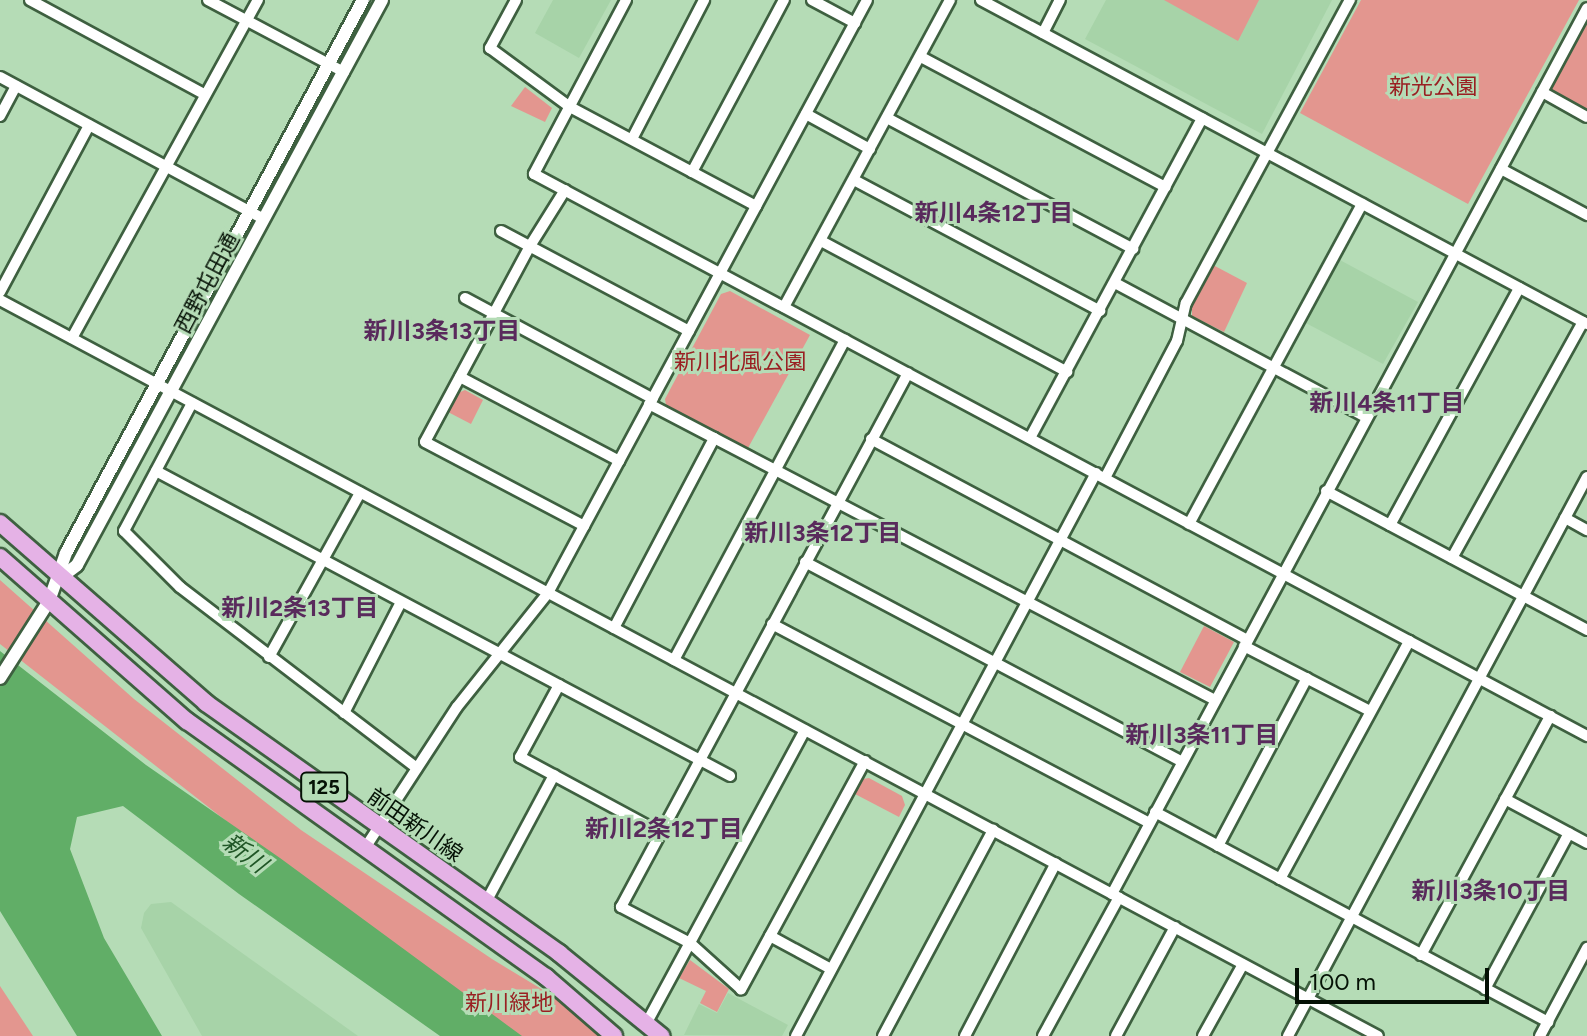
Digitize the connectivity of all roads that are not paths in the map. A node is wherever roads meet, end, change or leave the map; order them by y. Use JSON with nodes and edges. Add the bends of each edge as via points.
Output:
{"nodes":[{"id":1,"x":30,"y":0,"type":"edge"},
{"id":2,"x":208,"y":0,"type":"edge"},
{"id":3,"x":258,"y":0,"type":"edge"},
{"id":4,"x":363,"y":0,"type":"edge"},
{"id":5,"x":382,"y":0,"type":"edge"},
{"id":6,"x":516,"y":0,"type":"edge"},
{"id":7,"x":626,"y":0,"type":"edge"},
{"id":8,"x":704,"y":0,"type":"edge"},
{"id":9,"x":784,"y":0,"type":"edge"},
{"id":10,"x":812,"y":0,"type":"edge"},
{"id":11,"x":867,"y":0,"type":"edge"},
{"id":12,"x":950,"y":0,"type":"edge"},
{"id":13,"x":981,"y":0,"type":"edge"},
{"id":14,"x":1060,"y":0,"type":"edge"},
{"id":15,"x":1350,"y":0,"type":"edge"},
{"id":16,"x":1587,"y":8,"type":"edge"},
{"id":17,"x":247,"y":21,"type":"junction"},
{"id":18,"x":855,"y":23,"type":"junction"},
{"id":19,"x":1043,"y":33,"type":"junction"},
{"id":20,"x":921,"y":57,"type":"junction"},
{"id":21,"x":329,"y":65,"type":"junction"},
{"id":22,"x":344,"y":72,"type":"junction"},
{"id":23,"x":0,"y":77,"type":"edge"},
{"id":24,"x":16,"y":86,"type":"junction"},
{"id":25,"x":1542,"y":92,"type":"junction"},
{"id":26,"x":204,"y":94,"type":"junction"},
{"id":27,"x":570,"y":107,"type":"junction"},
{"id":28,"x":806,"y":114,"type":"junction"},
{"id":29,"x":0,"y":116,"type":"edge"},
{"id":30,"x":1587,"y":117,"type":"edge"},
{"id":31,"x":887,"y":118,"type":"junction"},
{"id":32,"x":1202,"y":118,"type":"junction"},
{"id":33,"x":89,"y":125,"type":"junction"},
{"id":34,"x":632,"y":139,"type":"junction"},
{"id":35,"x":870,"y":149,"type":"junction"},
{"id":36,"x":1267,"y":153,"type":"junction"},
{"id":37,"x":166,"y":166,"type":"junction"},
{"id":38,"x":1501,"y":169,"type":"junction"},
{"id":39,"x":692,"y":172,"type":"junction"},
{"id":40,"x":854,"y":180,"type":"junction"},
{"id":41,"x":1166,"y":187,"type":"junction"},
{"id":42,"x":565,"y":190,"type":"junction"},
{"id":43,"x":1362,"y":204,"type":"junction"},
{"id":44,"x":756,"y":206,"type":"junction"},
{"id":45,"x":250,"y":211,"type":"junction"},
{"id":46,"x":1587,"y":215,"type":"edge"},
{"id":47,"x":264,"y":219,"type":"junction"},
{"id":48,"x":501,"y":231,"type":"dead end"},
{"id":49,"x":821,"y":241,"type":"junction"},
{"id":50,"x":530,"y":246,"type":"junction"},
{"id":51,"x":1133,"y":249,"type":"junction"},
{"id":52,"x":1455,"y":254,"type":"junction"},
{"id":53,"x":720,"y":273,"type":"junction"},
{"id":54,"x":1115,"y":283,"type":"junction"},
{"id":55,"x":1519,"y":288,"type":"junction"},
{"id":56,"x":0,"y":292,"type":"edge"},
{"id":57,"x":465,"y":298,"type":"dead end"},
{"id":58,"x":0,"y":300,"type":"edge"},
{"id":59,"x":784,"y":307,"type":"junction"},
{"id":60,"x":1100,"y":311,"type":"junction"},
{"id":61,"x":494,"y":314,"type":"junction"},
{"id":62,"x":1183,"y":319,"type":"junction"},
{"id":63,"x":1585,"y":323,"type":"edge"},
{"id":64,"x":689,"y":331,"type":"junction"},
{"id":65,"x":72,"y":338,"type":"junction"},
{"id":66,"x":845,"y":340,"type":"junction"},
{"id":67,"x":1272,"y":367,"type":"junction"},
{"id":68,"x":1067,"y":372,"type":"junction"},
{"id":69,"x":908,"y":373,"type":"junction"},
{"id":70,"x":460,"y":377,"type":"junction"},
{"id":71,"x":156,"y":384,"type":"junction"},
{"id":72,"x":171,"y":392,"type":"junction"},
{"id":73,"x":651,"y":402,"type":"junction"},
{"id":74,"x":192,"y":403,"type":"junction"},
{"id":75,"x":1366,"y":417,"type":"junction"},
{"id":76,"x":714,"y":438,"type":"junction"},
{"id":77,"x":1030,"y":438,"type":"junction"},
{"id":78,"x":871,"y":439,"type":"junction"},
{"id":79,"x":619,"y":461,"type":"junction"},
{"id":80,"x":774,"y":468,"type":"junction"},
{"id":81,"x":156,"y":471,"type":"junction"},
{"id":82,"x":1100,"y":476,"type":"junction"},
{"id":83,"x":1587,"y":477,"type":"edge"},
{"id":84,"x":1326,"y":491,"type":"junction"},
{"id":85,"x":360,"y":493,"type":"junction"},
{"id":86,"x":838,"y":501,"type":"junction"},
{"id":87,"x":1565,"y":518,"type":"junction"},
{"id":88,"x":0,"y":523,"type":"edge"},
{"id":89,"x":1189,"y":524,"type":"junction"},
{"id":90,"x":1390,"y":525,"type":"junction"},
{"id":91,"x":584,"y":526,"type":"junction"},
{"id":92,"x":1587,"y":530,"type":"edge"},
{"id":93,"x":1060,"y":540,"type":"junction"},
{"id":94,"x":0,"y":557,"type":"edge"},
{"id":95,"x":1452,"y":558,"type":"junction"},
{"id":96,"x":324,"y":561,"type":"junction"},
{"id":97,"x":805,"y":562,"type":"junction"},
{"id":98,"x":1283,"y":574,"type":"junction"},
{"id":99,"x":60,"y":578,"type":"junction"},
{"id":100,"x":548,"y":593,"type":"junction"},
{"id":101,"x":1523,"y":597,"type":"junction"},
{"id":102,"x":49,"y":601,"type":"junction"},
{"id":103,"x":401,"y":602,"type":"junction"},
{"id":104,"x":1027,"y":602,"type":"junction"},
{"id":105,"x":772,"y":624,"type":"junction"},
{"id":106,"x":614,"y":628,"type":"junction"},
{"id":107,"x":1587,"y":630,"type":"edge"},
{"id":108,"x":1409,"y":641,"type":"junction"},
{"id":109,"x":1245,"y":643,"type":"junction"},
{"id":110,"x":499,"y":654,"type":"junction"},
{"id":111,"x":269,"y":657,"type":"junction"},
{"id":112,"x":674,"y":660,"type":"junction"},
{"id":113,"x":995,"y":663,"type":"junction"},
{"id":114,"x":0,"y":678,"type":"edge"},
{"id":115,"x":1307,"y":678,"type":"junction"},
{"id":116,"x":1479,"y":679,"type":"junction"},
{"id":117,"x":559,"y":685,"type":"junction"},
{"id":118,"x":737,"y":693,"type":"junction"},
{"id":119,"x":1215,"y":700,"type":"junction"},
{"id":120,"x":1370,"y":711,"type":"junction"},
{"id":121,"x":344,"y":713,"type":"junction"},
{"id":122,"x":1550,"y":716,"type":"junction"},
{"id":123,"x":961,"y":724,"type":"junction"},
{"id":124,"x":805,"y":730,"type":"junction"},
{"id":125,"x":1587,"y":736,"type":"edge"},
{"id":126,"x":699,"y":760,"type":"junction"},
{"id":127,"x":865,"y":761,"type":"junction"},
{"id":128,"x":1182,"y":762,"type":"junction"},
{"id":129,"x":417,"y":768,"type":"junction"},
{"id":130,"x":554,"y":775,"type":"junction"},
{"id":131,"x":730,"y":776,"type":"dead end"},
{"id":132,"x":924,"y":793,"type":"junction"},
{"id":133,"x":1505,"y":799,"type":"junction"},
{"id":134,"x":1155,"y":812,"type":"junction"},
{"id":135,"x":1149,"y":823,"type":"junction"},
{"id":136,"x":379,"y":827,"type":"junction"},
{"id":137,"x":993,"y":830,"type":"junction"},
{"id":138,"x":661,"y":833,"type":"junction"},
{"id":139,"x":1569,"y":833,"type":"junction"},
{"id":140,"x":1587,"y":843,"type":"edge"},
{"id":141,"x":1218,"y":846,"type":"junction"},
{"id":142,"x":365,"y":848,"type":"junction"},
{"id":143,"x":1056,"y":863,"type":"junction"},
{"id":144,"x":1280,"y":879,"type":"junction"},
{"id":145,"x":1115,"y":896,"type":"junction"},
{"id":146,"x":486,"y":902,"type":"junction"},
{"id":147,"x":1352,"y":917,"type":"junction"},
{"id":148,"x":1175,"y":927,"type":"junction"},
{"id":149,"x":770,"y":936,"type":"junction"},
{"id":150,"x":690,"y":943,"type":"junction"},
{"id":151,"x":1587,"y":948,"type":"edge"},
{"id":152,"x":1421,"y":955,"type":"junction"},
{"id":153,"x":1243,"y":964,"type":"junction"},
{"id":154,"x":831,"y":969,"type":"junction"},
{"id":155,"x":1485,"y":989,"type":"junction"},
{"id":156,"x":1308,"y":999,"type":"junction"},
{"id":157,"x":1548,"y":1022,"type":"junction"},
{"id":158,"x":646,"y":1024,"type":"junction"},
{"id":159,"x":614,"y":1036,"type":"edge"},
{"id":160,"x":661,"y":1036,"type":"edge"},
{"id":161,"x":796,"y":1036,"type":"edge"},
{"id":162,"x":883,"y":1036,"type":"edge"},
{"id":163,"x":965,"y":1036,"type":"edge"},
{"id":164,"x":1043,"y":1036,"type":"edge"},
{"id":165,"x":1116,"y":1036,"type":"edge"},
{"id":166,"x":1203,"y":1036,"type":"edge"},
{"id":167,"x":1288,"y":1036,"type":"edge"},
{"id":168,"x":1378,"y":1036,"type":"edge"},
{"id":169,"x":1540,"y":1036,"type":"edge"}],
"edges":[{"from":1,"to":26,"type":"street"},
{"from":2,"to":17,"type":"street"},
{"from":3,"to":17,"type":"street"},
{"from":4,"to":21,"type":"street","name":"西野屯田通"},
{"from":5,"to":22,"type":"street","name":"西野屯田通"},
{"from":6,"to":27,"type":"street","via":[[490,48]]},
{"from":7,"to":27,"type":"street"},
{"from":8,"to":34,"type":"street"},
{"from":9,"to":39,"type":"street"},
{"from":10,"to":18,"type":"street"},
{"from":11,"to":18,"type":"street"},
{"from":12,"to":20,"type":"street"},
{"from":13,"to":19,"type":"street"},
{"from":14,"to":19,"type":"street"},
{"from":15,"to":36,"type":"street"},
{"from":16,"to":25,"type":"street"},
{"from":17,"to":21,"type":"street"},
{"from":17,"to":26,"type":"street"},
{"from":18,"to":28,"type":"street"},
{"from":19,"to":32,"type":"street"},
{"from":20,"to":31,"type":"street"},
{"from":20,"to":41,"type":"street"},
{"from":21,"to":22,"type":"street"},
{"from":21,"to":45,"type":"street","name":"西野屯田通"},
{"from":22,"to":47,"type":"street","name":"西野屯田通"},
{"from":23,"to":24,"type":"street"},
{"from":24,"to":29,"type":"street"},
{"from":24,"to":33,"type":"street"},
{"from":25,"to":30,"type":"street"},
{"from":25,"to":38,"type":"street"},
{"from":26,"to":37,"type":"street"},
{"from":27,"to":34,"type":"street"},
{"from":27,"to":42,"type":"street","via":[[534,174]]},
{"from":28,"to":35,"type":"street"},
{"from":28,"to":44,"type":"street"},
{"from":31,"to":35,"type":"street"},
{"from":31,"to":51,"type":"street"},
{"from":32,"to":36,"type":"street"},
{"from":32,"to":41,"type":"street"},
{"from":33,"to":37,"type":"street"},
{"from":33,"to":56,"type":"street"},
{"from":34,"to":39,"type":"street"},
{"from":35,"to":40,"type":"street"},
{"from":36,"to":43,"type":"street"},
{"from":36,"to":62,"type":"street","via":[[1186,303]]},
{"from":37,"to":45,"type":"street"},
{"from":37,"to":65,"type":"street"},
{"from":38,"to":46,"type":"street"},
{"from":38,"to":52,"type":"street"},
{"from":39,"to":44,"type":"street"},
{"from":40,"to":49,"type":"street"},
{"from":40,"to":60,"type":"street"},
{"from":41,"to":51,"type":"street"},
{"from":42,"to":50,"type":"street"},
{"from":42,"to":53,"type":"street"},
{"from":43,"to":52,"type":"street"},
{"from":43,"to":67,"type":"street"},
{"from":44,"to":53,"type":"street"},
{"from":45,"to":47,"type":"street"},
{"from":45,"to":71,"type":"street","name":"西野屯田通"},
{"from":47,"to":72,"type":"street","name":"西野屯田通"},
{"from":48,"to":50,"type":"street"},
{"from":49,"to":59,"type":"street"},
{"from":49,"to":68,"type":"street"},
{"from":50,"to":61,"type":"street"},
{"from":50,"to":64,"type":"street"},
{"from":51,"to":54,"type":"street"},
{"from":52,"to":55,"type":"street"},
{"from":52,"to":75,"type":"street"},
{"from":53,"to":59,"type":"street"},
{"from":53,"to":64,"type":"street"},
{"from":54,"to":60,"type":"street"},
{"from":54,"to":62,"type":"street"},
{"from":55,"to":63,"type":"street"},
{"from":55,"to":90,"type":"street"},
{"from":57,"to":61,"type":"street"},
{"from":58,"to":65,"type":"street"},
{"from":59,"to":66,"type":"street"},
{"from":60,"to":68,"type":"street"},
{"from":61,"to":70,"type":"street"},
{"from":61,"to":73,"type":"street"},
{"from":62,"to":67,"type":"street"},
{"from":62,"to":82,"type":"street","via":[[1177,341]]},
{"from":63,"to":95,"type":"street"},
{"from":64,"to":73,"type":"street"},
{"from":65,"to":71,"type":"street"},
{"from":66,"to":69,"type":"street"},
{"from":66,"to":80,"type":"street"},
{"from":67,"to":75,"type":"street"},
{"from":67,"to":89,"type":"street"},
{"from":68,"to":77,"type":"street"},
{"from":69,"to":77,"type":"street"},
{"from":69,"to":78,"type":"street"},
{"from":70,"to":79,"type":"street"},
{"from":70,"to":91,"type":"street","via":[[425,442]]},
{"from":71,"to":72,"type":"street"},
{"from":71,"to":99,"type":"street","name":"西野屯田通","via":[[66,553]]},
{"from":72,"to":74,"type":"street"},
{"from":72,"to":99,"type":"street","name":"西野屯田通","via":[[77,565]]},
{"from":73,"to":76,"type":"street"},
{"from":73,"to":79,"type":"street"},
{"from":74,"to":81,"type":"street"},
{"from":74,"to":85,"type":"street"},
{"from":75,"to":84,"type":"street"},
{"from":76,"to":80,"type":"street"},
{"from":76,"to":106,"type":"street"},
{"from":77,"to":82,"type":"street"},
{"from":78,"to":86,"type":"street"},
{"from":78,"to":93,"type":"street"},
{"from":79,"to":91,"type":"street"},
{"from":80,"to":86,"type":"street"},
{"from":80,"to":112,"type":"street"},
{"from":81,"to":96,"type":"street"},
{"from":81,"to":111,"type":"street","via":[[124,531],[180,587]]},
{"from":82,"to":89,"type":"street"},
{"from":82,"to":93,"type":"street"},
{"from":83,"to":87,"type":"street"},
{"from":84,"to":90,"type":"street"},
{"from":84,"to":98,"type":"street"},
{"from":85,"to":96,"type":"street"},
{"from":85,"to":100,"type":"street"},
{"from":86,"to":97,"type":"street"},
{"from":86,"to":104,"type":"street"},
{"from":87,"to":92,"type":"street"},
{"from":87,"to":101,"type":"street"},
{"from":88,"to":99,"type":"main road","name":"前田新川線","number":"125"},
{"from":89,"to":98,"type":"street"},
{"from":90,"to":95,"type":"street"},
{"from":91,"to":100,"type":"street"},
{"from":93,"to":104,"type":"street"},
{"from":93,"to":109,"type":"street"},
{"from":94,"to":102,"type":"main road","number":"125"},
{"from":95,"to":101,"type":"street"},
{"from":96,"to":103,"type":"street"},
{"from":96,"to":111,"type":"street"},
{"from":97,"to":105,"type":"street"},
{"from":97,"to":113,"type":"street"},
{"from":98,"to":108,"type":"street"},
{"from":98,"to":109,"type":"street"},
{"from":99,"to":102,"type":"street","name":"西野屯田通"},
{"from":99,"to":136,"type":"main road","name":"前田新川線","number":"125","via":[[206,703]]},
{"from":100,"to":106,"type":"street"},
{"from":100,"to":110,"type":"street"},
{"from":101,"to":107,"type":"street"},
{"from":101,"to":116,"type":"street"},
{"from":102,"to":114,"type":"street","name":"西野屯田通"},
{"from":102,"to":142,"type":"main road","number":"125","via":[[187,721]]},
{"from":103,"to":110,"type":"street"},
{"from":103,"to":121,"type":"street"},
{"from":104,"to":113,"type":"street"},
{"from":104,"to":119,"type":"street"},
{"from":105,"to":118,"type":"street"},
{"from":105,"to":123,"type":"street"},
{"from":106,"to":112,"type":"street"},
{"from":108,"to":116,"type":"street"},
{"from":108,"to":120,"type":"street"},
{"from":109,"to":115,"type":"street"},
{"from":109,"to":119,"type":"street"},
{"from":110,"to":117,"type":"street"},
{"from":110,"to":129,"type":"street"},
{"from":111,"to":121,"type":"street"},
{"from":112,"to":118,"type":"street"},
{"from":113,"to":123,"type":"street"},
{"from":113,"to":128,"type":"street"},
{"from":115,"to":120,"type":"street"},
{"from":115,"to":141,"type":"street"},
{"from":116,"to":122,"type":"street"},
{"from":116,"to":147,"type":"street"},
{"from":117,"to":126,"type":"street"},
{"from":117,"to":130,"type":"street","via":[[520,757]]},
{"from":118,"to":124,"type":"street"},
{"from":118,"to":126,"type":"street"},
{"from":119,"to":128,"type":"street"},
{"from":120,"to":144,"type":"street"},
{"from":121,"to":129,"type":"street"},
{"from":122,"to":125,"type":"street"},
{"from":122,"to":133,"type":"street"},
{"from":123,"to":132,"type":"street"},
{"from":123,"to":135,"type":"street"},
{"from":124,"to":127,"type":"street"},
{"from":124,"to":150,"type":"street"},
{"from":126,"to":131,"type":"street"},
{"from":126,"to":138,"type":"street"},
{"from":127,"to":132,"type":"street"},
{"from":127,"to":149,"type":"street"},
{"from":128,"to":134,"type":"street"},
{"from":129,"to":136,"type":"street"},
{"from":130,"to":138,"type":"street"},
{"from":130,"to":146,"type":"street"},
{"from":132,"to":137,"type":"street"},
{"from":132,"to":154,"type":"street"},
{"from":133,"to":139,"type":"street"},
{"from":133,"to":152,"type":"street"},
{"from":134,"to":135,"type":"street"},
{"from":134,"to":141,"type":"street"},
{"from":135,"to":145,"type":"street"},
{"from":136,"to":142,"type":"street"},
{"from":136,"to":146,"type":"main road","name":"前田新川線","number":"125"},
{"from":137,"to":143,"type":"street"},
{"from":137,"to":162,"type":"street"},
{"from":138,"to":150,"type":"street","via":[[621,907]]},
{"from":139,"to":140,"type":"street"},
{"from":139,"to":155,"type":"street"},
{"from":141,"to":144,"type":"street"},
{"from":142,"to":159,"type":"main road","number":"125","via":[[567,993]]},
{"from":143,"to":145,"type":"street"},
{"from":143,"to":163,"type":"street"},
{"from":144,"to":147,"type":"street"},
{"from":145,"to":148,"type":"street"},
{"from":145,"to":164,"type":"street"},
{"from":146,"to":158,"type":"main road","name":"前田新川線","number":"125"},
{"from":147,"to":152,"type":"street"},
{"from":147,"to":156,"type":"street"},
{"from":148,"to":153,"type":"street"},
{"from":148,"to":165,"type":"street"},
{"from":149,"to":150,"type":"street","via":[[741,989]]},
{"from":149,"to":154,"type":"street"},
{"from":150,"to":158,"type":"street"},
{"from":151,"to":157,"type":"street"},
{"from":152,"to":155,"type":"street"},
{"from":153,"to":156,"type":"street"},
{"from":153,"to":166,"type":"street"},
{"from":154,"to":161,"type":"street"},
{"from":155,"to":157,"type":"street"},
{"from":156,"to":167,"type":"street"},
{"from":156,"to":168,"type":"street"},
{"from":157,"to":169,"type":"street"},
{"from":158,"to":160,"type":"main road","name":"前田新川線","number":"125"}]}
